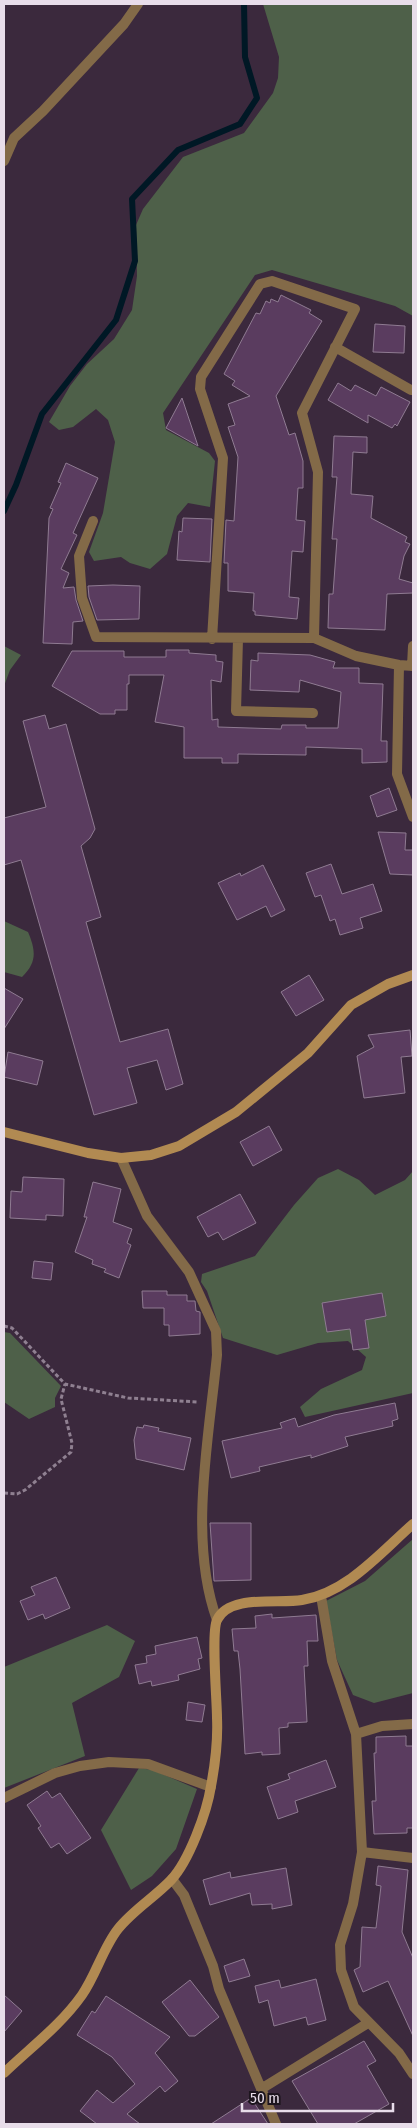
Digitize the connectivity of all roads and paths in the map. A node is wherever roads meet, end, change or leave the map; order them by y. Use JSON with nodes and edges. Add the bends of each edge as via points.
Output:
{"nodes":[{"id":1,"x":138,"y":4,"type":"edge"},
{"id":2,"x":4,"y":161,"type":"edge"},
{"id":3,"x":335,"y":348,"type":"junction"},
{"id":4,"x":412,"y":390,"type":"dead end"},
{"id":5,"x":93,"y":521,"type":"dead end"},
{"id":6,"x":238,"y":638,"type":"junction"},
{"id":7,"x":314,"y":638,"type":"junction"},
{"id":8,"x":212,"y":639,"type":"junction"},
{"id":9,"x":413,"y":646,"type":"edge"},
{"id":10,"x":399,"y":665,"type":"junction"},
{"id":11,"x":412,"y":666,"type":"edge"},
{"id":12,"x":313,"y":712,"type":"dead end"},
{"id":13,"x":413,"y":818,"type":"edge"},
{"id":14,"x":413,"y":975,"type":"edge"},
{"id":15,"x":4,"y":1132,"type":"edge"},
{"id":16,"x":121,"y":1158,"type":"junction"},
{"id":17,"x":4,"y":1326,"type":"edge"},
{"id":18,"x":65,"y":1384,"type":"junction"},
{"id":19,"x":212,"y":1401,"type":"junction"},
{"id":20,"x":4,"y":1493,"type":"edge"},
{"id":21,"x":413,"y":1524,"type":"edge"},
{"id":22,"x":321,"y":1596,"type":"junction"},
{"id":23,"x":217,"y":1620,"type":"junction"},
{"id":24,"x":413,"y":1724,"type":"edge"},
{"id":25,"x":356,"y":1734,"type":"junction"},
{"id":26,"x":211,"y":1787,"type":"junction"},
{"id":27,"x":4,"y":1798,"type":"edge"},
{"id":28,"x":362,"y":1852,"type":"junction"},
{"id":29,"x":413,"y":1858,"type":"edge"},
{"id":30,"x":172,"y":1879,"type":"junction"},
{"id":31,"x":368,"y":2023,"type":"junction"},
{"id":32,"x":4,"y":2073,"type":"edge"},
{"id":33,"x":413,"y":2074,"type":"edge"},
{"id":34,"x":261,"y":2090,"type":"junction"},
{"id":35,"x":276,"y":2124,"type":"edge"}],
"edges":[{"from":1,"to":2,"type":"street","via":[[124,24],[50,104],[14,138]]},
{"from":3,"to":4,"type":"street"},
{"from":3,"to":7,"type":"street","via":[[302,413],[318,472]]},
{"from":3,"to":8,"type":"street","via":[[355,309],[272,281],[260,284],[201,377],[200,389],[224,458]]},
{"from":5,"to":8,"type":"street","via":[[79,556],[82,598],[96,637]]},
{"from":6,"to":7,"type":"street"},
{"from":6,"to":8,"type":"street"},
{"from":6,"to":12,"type":"street","via":[[236,711]]},
{"from":7,"to":10,"type":"street","via":[[356,656]]},
{"from":9,"to":11,"type":"street"},
{"from":10,"to":11,"type":"street"},
{"from":10,"to":13,"type":"street","via":[[397,774]]},
{"from":14,"to":16,"type":"street","via":[[351,1004],[308,1052],[236,1112],[210,1129],[179,1146],[151,1155]]},
{"from":15,"to":16,"type":"street"},
{"from":16,"to":19,"type":"street","via":[[147,1216],[189,1272],[216,1332]]},
{"from":17,"to":18,"type":"path","via":[[12,1328]]},
{"from":18,"to":19,"type":"path","via":[[128,1398]]},
{"from":18,"to":20,"type":"path","via":[[61,1399],[72,1443],[71,1452],[25,1490],[16,1494]]},
{"from":19,"to":23,"type":"street","via":[[202,1534],[210,1600]]},
{"from":21,"to":22,"type":"street","via":[[356,1574]]},
{"from":22,"to":23,"type":"street","via":[[241,1603],[227,1609]]},
{"from":22,"to":25,"type":"street","via":[[332,1661]]},
{"from":23,"to":26,"type":"street","via":[[217,1721]]},
{"from":24,"to":25,"type":"street","via":[[382,1726]]},
{"from":25,"to":28,"type":"street"},
{"from":26,"to":27,"type":"street","via":[[148,1764],[109,1762],[55,1773]]},
{"from":26,"to":30,"type":"street","via":[[187,1857]]},
{"from":28,"to":29,"type":"street"},
{"from":28,"to":31,"type":"street","via":[[353,1904],[340,1945],[341,1970],[354,2007]]},
{"from":30,"to":32,"type":"street","via":[[118,1929],[82,1995]]},
{"from":30,"to":34,"type":"street","via":[[184,1895]]},
{"from":31,"to":33,"type":"street","via":[[399,2053]]},
{"from":31,"to":34,"type":"street"},
{"from":34,"to":35,"type":"street"}]}
